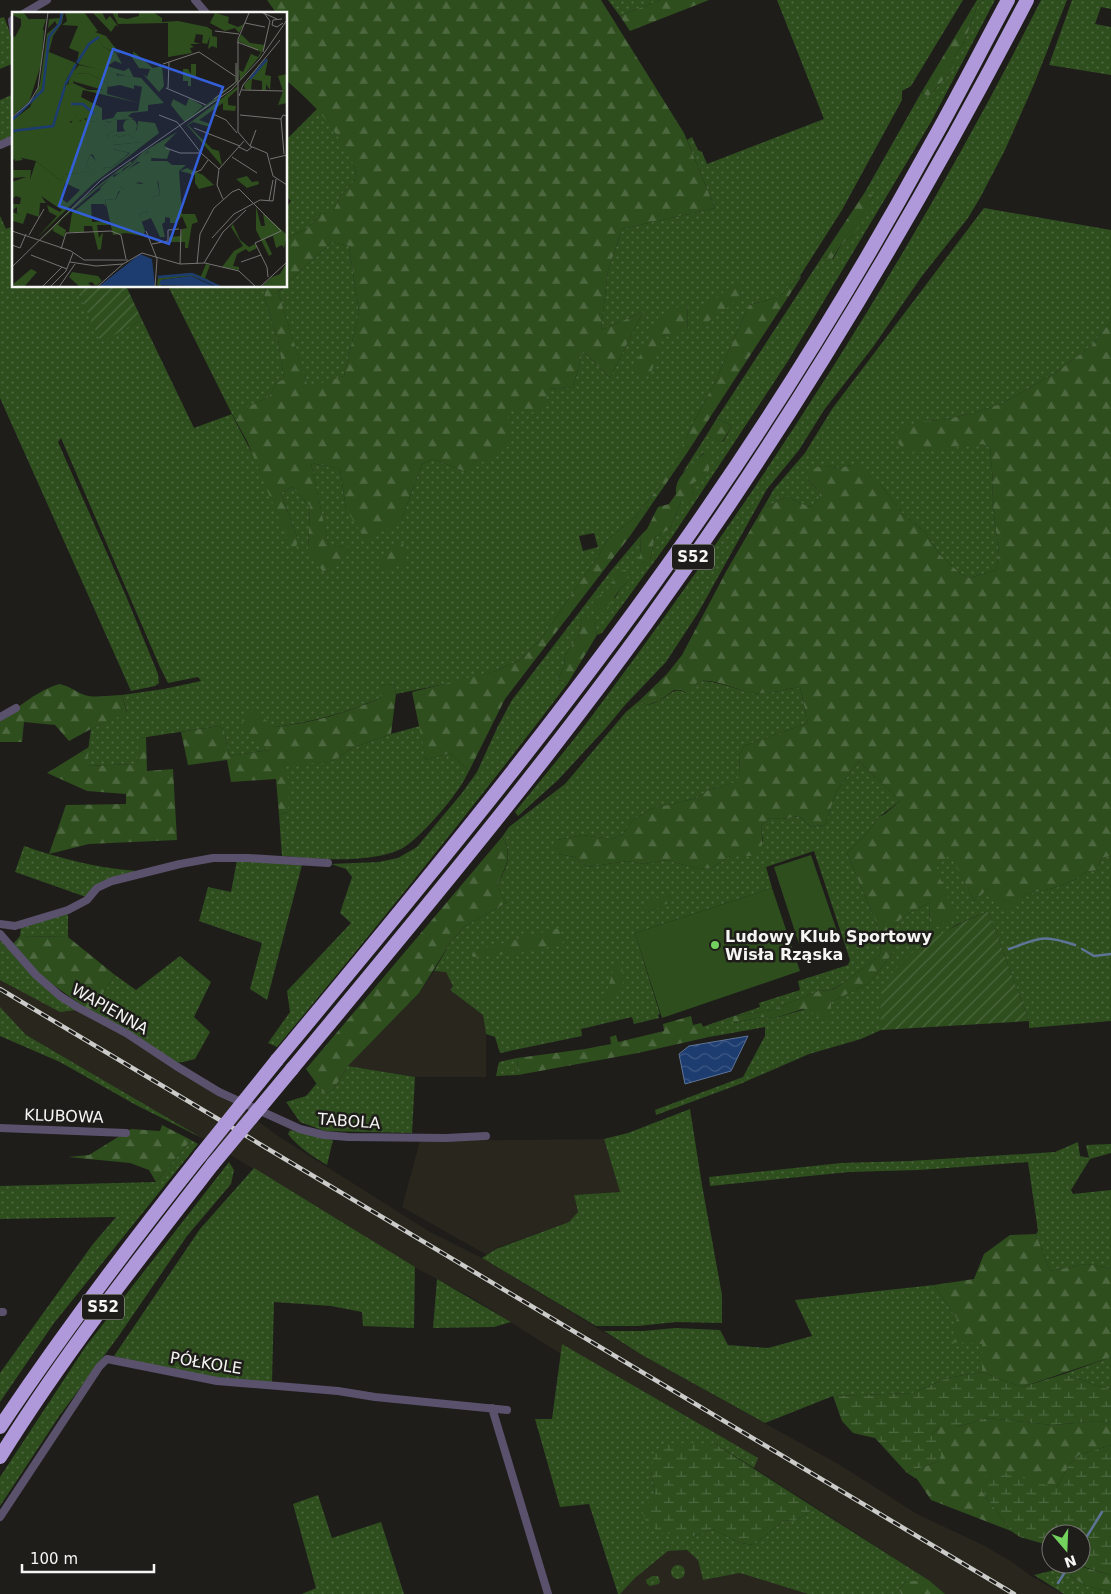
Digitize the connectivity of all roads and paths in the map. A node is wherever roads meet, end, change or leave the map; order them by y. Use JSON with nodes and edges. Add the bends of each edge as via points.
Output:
{"nodes":[{"id":1,"x":47,"y":0,"type":"edge"},
{"id":2,"x":195,"y":0,"type":"edge"},
{"id":3,"x":1008,"y":0,"type":"edge"},
{"id":4,"x":1027,"y":0,"type":"edge"},
{"id":5,"x":26,"y":12,"type":"edge"},
{"id":6,"x":205,"y":12,"type":"edge"},
{"id":7,"x":12,"y":140,"type":"edge"},
{"id":8,"x":0,"y":145,"type":"edge"},
{"id":9,"x":16,"y":708,"type":"dead end"},
{"id":10,"x":0,"y":717,"type":"edge"},
{"id":11,"x":328,"y":863,"type":"dead end"},
{"id":12,"x":0,"y":924,"type":"edge"},
{"id":13,"x":15,"y":926,"type":"junction"},
{"id":14,"x":0,"y":934,"type":"edge"},
{"id":15,"x":8,"y":942,"type":"junction"},
{"id":16,"x":219,"y":1092,"type":"joint"},
{"id":17,"x":0,"y":1128,"type":"edge"},
{"id":18,"x":126,"y":1133,"type":"dead end"},
{"id":19,"x":486,"y":1136,"type":"dead end"},
{"id":20,"x":492,"y":1408,"type":"junction"},
{"id":21,"x":507,"y":1410,"type":"dead end"},
{"id":22,"x":0,"y":1427,"type":"edge"},
{"id":23,"x":0,"y":1456,"type":"edge"},
{"id":24,"x":0,"y":1517,"type":"edge"},
{"id":25,"x":548,"y":1594,"type":"edge"}],
"edges":[{"from":1,"to":5,"type":"street"},
{"from":2,"to":6,"type":"street"},
{"from":3,"to":22,"type":"highway","number":"S52","bridge":true,"via":[[879,236],[784,391],[694,528],[561,710],[96,1289]]},
{"from":4,"to":23,"type":"highway","number":"S52","bridge":true,"via":[[884,260],[712,530],[576,718],[213,1164],[112,1295]]},
{"from":7,"to":8,"type":"street"},
{"from":9,"to":10,"type":"street"},
{"from":11,"to":13,"type":"street","via":[[213,858],[180,864],[112,881],[68,910]]},
{"from":12,"to":13,"type":"street"},
{"from":13,"to":15,"type":"street"},
{"from":14,"to":15,"type":"street","name":"WAPIENNA"},
{"from":15,"to":16,"type":"street","name":"WAPIENNA","via":[[36,975],[60,996]]},
{"from":16,"to":19,"type":"street","name":"TABOLA","via":[[300,1130],[324,1135]]},
{"from":17,"to":18,"type":"street","name":"KLUBOWA"},
{"from":20,"to":21,"type":"street","name":"PÓŁKOLE"},
{"from":20,"to":24,"type":"street","name":"PÓŁKOLE","via":[[218,1381],[107,1359]]},
{"from":20,"to":25,"type":"street"}]}
